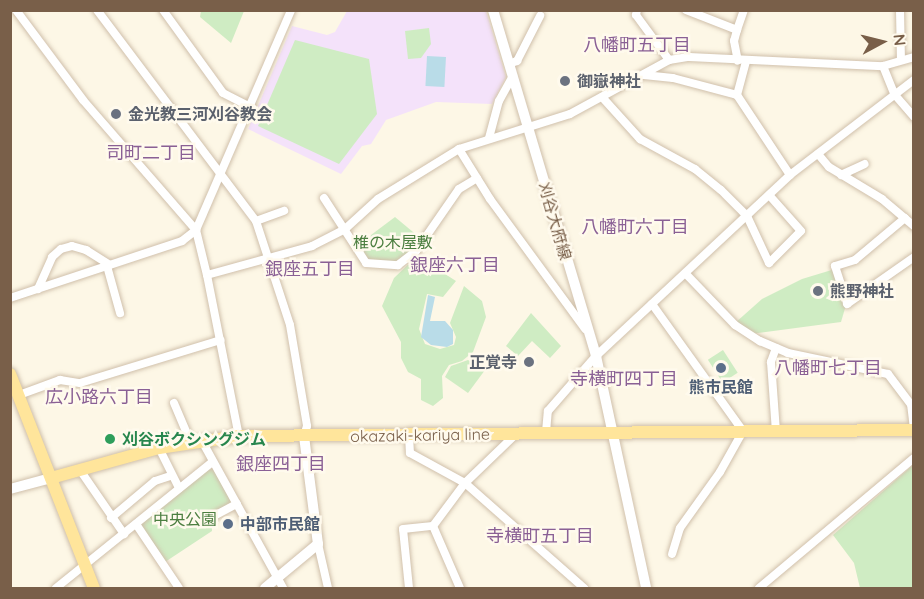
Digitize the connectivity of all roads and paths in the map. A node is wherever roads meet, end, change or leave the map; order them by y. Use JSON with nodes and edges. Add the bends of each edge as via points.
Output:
{"nodes":[{"id":1,"x":16,"y":10,"type":"edge"},
{"id":2,"x":97,"y":10,"type":"edge"},
{"id":3,"x":163,"y":10,"type":"edge"},
{"id":4,"x":291,"y":10,"type":"edge"},
{"id":5,"x":493,"y":10,"type":"edge"},
{"id":6,"x":637,"y":10,"type":"edge"},
{"id":7,"x":744,"y":10,"type":"edge"},
{"id":8,"x":900,"y":10,"type":"edge"},
{"id":9,"x":688,"y":11,"type":"edge"},
{"id":10,"x":540,"y":16,"type":"dead end"},
{"id":11,"x":737,"y":30,"type":"junction"},
{"id":12,"x":914,"y":57,"type":"edge"},
{"id":13,"x":669,"y":60,"type":"junction"},
{"id":14,"x":901,"y":60,"type":"junction"},
{"id":15,"x":742,"y":61,"type":"junction"},
{"id":16,"x":509,"y":64,"type":"junction"},
{"id":17,"x":883,"y":66,"type":"junction"},
{"id":18,"x":644,"y":75,"type":"junction"},
{"id":19,"x":513,"y":76,"type":"junction"},
{"id":20,"x":914,"y":80,"type":"edge"},
{"id":21,"x":737,"y":95,"type":"junction"},
{"id":22,"x":895,"y":95,"type":"junction"},
{"id":23,"x":602,"y":97,"type":"junction"},
{"id":24,"x":252,"y":108,"type":"junction"},
{"id":25,"x":914,"y":117,"type":"edge"},
{"id":26,"x":529,"y":127,"type":"junction"},
{"id":27,"x":489,"y":138,"type":"junction"},
{"id":28,"x":459,"y":149,"type":"junction"},
{"id":29,"x":818,"y":154,"type":"junction"},
{"id":30,"x":865,"y":164,"type":"dead end"},
{"id":31,"x":790,"y":175,"type":"junction"},
{"id":32,"x":841,"y":175,"type":"junction"},
{"id":33,"x":222,"y":176,"type":"junction"},
{"id":34,"x":477,"y":178,"type":"junction"},
{"id":35,"x":769,"y":195,"type":"junction"},
{"id":36,"x":324,"y":198,"type":"dead end"},
{"id":37,"x":284,"y":211,"type":"dead end"},
{"id":38,"x":747,"y":216,"type":"junction"},
{"id":39,"x":905,"y":218,"type":"junction"},
{"id":40,"x":256,"y":220,"type":"junction"},
{"id":41,"x":914,"y":226,"type":"edge"},
{"id":42,"x":196,"y":230,"type":"junction"},
{"id":43,"x":344,"y":230,"type":"junction"},
{"id":44,"x":914,"y":256,"type":"edge"},
{"id":45,"x":270,"y":257,"type":"junction"},
{"id":46,"x":109,"y":266,"type":"junction"},
{"id":47,"x":686,"y":274,"type":"junction"},
{"id":48,"x":207,"y":275,"type":"junction"},
{"id":49,"x":38,"y":289,"type":"junction"},
{"id":50,"x":10,"y":298,"type":"edge"},
{"id":51,"x":652,"y":304,"type":"junction"},
{"id":52,"x":120,"y":313,"type":"dead end"},
{"id":53,"x":590,"y":335,"type":"junction"},
{"id":54,"x":221,"y":340,"type":"junction"},
{"id":55,"x":776,"y":348,"type":"junction"},
{"id":56,"x":596,"y":356,"type":"junction"},
{"id":57,"x":12,"y":380,"type":"edge"},
{"id":58,"x":19,"y":395,"type":"junction"},
{"id":59,"x":174,"y":403,"type":"dead end"},
{"id":60,"x":912,"y":404,"type":"edge"},
{"id":61,"x":914,"y":428,"type":"edge"},
{"id":62,"x":743,"y":431,"type":"junction"},
{"id":63,"x":777,"y":431,"type":"junction"},
{"id":64,"x":546,"y":432,"type":"junction"},
{"id":65,"x":612,"y":432,"type":"junction"},
{"id":66,"x":518,"y":433,"type":"junction"},
{"id":67,"x":409,"y":435,"type":"junction"},
{"id":68,"x":239,"y":436,"type":"junction"},
{"id":69,"x":304,"y":436,"type":"junction"},
{"id":70,"x":196,"y":442,"type":"junction"},
{"id":71,"x":159,"y":448,"type":"junction"},
{"id":72,"x":914,"y":458,"type":"edge"},
{"id":73,"x":211,"y":463,"type":"junction"},
{"id":74,"x":80,"y":470,"type":"junction"},
{"id":75,"x":170,"y":476,"type":"junction"},
{"id":76,"x":51,"y":478,"type":"junction"},
{"id":77,"x":465,"y":483,"type":"junction"},
{"id":78,"x":179,"y":488,"type":"junction"},
{"id":79,"x":10,"y":489,"type":"edge"},
{"id":80,"x":237,"y":504,"type":"junction"},
{"id":81,"x":214,"y":516,"type":"dead end"},
{"id":82,"x":111,"y":518,"type":"junction"},
{"id":83,"x":136,"y":524,"type":"junction"},
{"id":84,"x":433,"y":526,"type":"junction"},
{"id":85,"x":124,"y":534,"type":"junction"},
{"id":86,"x":318,"y":544,"type":"junction"},
{"id":87,"x":672,"y":554,"type":"dead end"},
{"id":88,"x":86,"y":566,"type":"junction"},
{"id":89,"x":277,"y":578,"type":"junction"},
{"id":90,"x":56,"y":588,"type":"edge"},
{"id":91,"x":94,"y":588,"type":"edge"},
{"id":92,"x":179,"y":588,"type":"edge"},
{"id":93,"x":265,"y":588,"type":"edge"},
{"id":94,"x":283,"y":588,"type":"edge"},
{"id":95,"x":327,"y":588,"type":"edge"},
{"id":96,"x":409,"y":588,"type":"edge"},
{"id":97,"x":460,"y":588,"type":"edge"},
{"id":98,"x":584,"y":588,"type":"edge"},
{"id":99,"x":646,"y":588,"type":"edge"},
{"id":100,"x":759,"y":588,"type":"edge"}],
"edges":[{"from":1,"to":42,"type":"street","via":[[83,100]]},
{"from":2,"to":33,"type":"street"},
{"from":3,"to":24,"type":"street","via":[[223,93]]},
{"from":4,"to":24,"type":"street"},
{"from":5,"to":16,"type":"main road","name":"刈谷大府線"},
{"from":6,"to":13,"type":"street","via":[[636,15]]},
{"from":7,"to":11,"type":"street"},
{"from":8,"to":14,"type":"street"},
{"from":9,"to":11,"type":"street"},
{"from":10,"to":16,"type":"street","via":[[517,61]]},
{"from":11,"to":15,"type":"street","via":[[734,41]]},
{"from":12,"to":14,"type":"street"},
{"from":13,"to":15,"type":"street","via":[[689,57]]},
{"from":13,"to":18,"type":"street"},
{"from":14,"to":17,"type":"street"},
{"from":15,"to":17,"type":"street"},
{"from":15,"to":21,"type":"street"},
{"from":16,"to":19,"type":"main road","name":"刈谷大府線"},
{"from":17,"to":22,"type":"street"},
{"from":18,"to":21,"type":"street","via":[[673,78]]},
{"from":18,"to":23,"type":"street"},
{"from":19,"to":26,"type":"main road","name":"刈谷大府線"},
{"from":19,"to":27,"type":"street","via":[[499,101]]},
{"from":20,"to":22,"type":"street"},
{"from":21,"to":31,"type":"street"},
{"from":22,"to":25,"type":"street"},
{"from":22,"to":29,"type":"street"},
{"from":23,"to":26,"type":"street","via":[[570,114]]},
{"from":23,"to":38,"type":"street","via":[[640,139],[695,169]]},
{"from":24,"to":33,"type":"street"},
{"from":26,"to":27,"type":"street"},
{"from":26,"to":53,"type":"main road","name":"刈谷大府線"},
{"from":27,"to":28,"type":"street"},
{"from":28,"to":34,"type":"street"},
{"from":28,"to":43,"type":"street","via":[[378,199]]},
{"from":29,"to":31,"type":"street"},
{"from":29,"to":32,"type":"street"},
{"from":30,"to":32,"type":"street"},
{"from":31,"to":35,"type":"street"},
{"from":32,"to":39,"type":"street"},
{"from":33,"to":40,"type":"street"},
{"from":33,"to":42,"type":"street"},
{"from":34,"to":43,"type":"street","via":[[459,189],[416,251],[398,266],[366,263]]},
{"from":34,"to":53,"type":"street"},
{"from":35,"to":38,"type":"street"},
{"from":35,"to":38,"type":"street","via":[[801,231],[769,263]]},
{"from":36,"to":43,"type":"street"},
{"from":37,"to":40,"type":"street"},
{"from":38,"to":47,"type":"street"},
{"from":39,"to":41,"type":"street"},
{"from":39,"to":44,"type":"street","via":[[855,260],[836,266],[848,304]]},
{"from":40,"to":45,"type":"street"},
{"from":42,"to":46,"type":"street","via":[[182,241]]},
{"from":42,"to":48,"type":"street"},
{"from":43,"to":45,"type":"street","via":[[312,246]]},
{"from":45,"to":48,"type":"street"},
{"from":45,"to":69,"type":"street","via":[[290,325],[307,426]]},
{"from":46,"to":49,"type":"street"},
{"from":46,"to":49,"type":"street","via":[[86,250],[72,246],[61,249],[52,257]]},
{"from":46,"to":52,"type":"street"},
{"from":47,"to":51,"type":"street"},
{"from":47,"to":55,"type":"street","via":[[735,325]]},
{"from":48,"to":54,"type":"street"},
{"from":49,"to":50,"type":"street"},
{"from":51,"to":56,"type":"street"},
{"from":51,"to":62,"type":"street"},
{"from":53,"to":56,"type":"main road","name":"刈谷大府線"},
{"from":54,"to":58,"type":"street","via":[[80,383],[60,380]]},
{"from":54,"to":68,"type":"street"},
{"from":55,"to":60,"type":"street","via":[[888,374]]},
{"from":55,"to":63,"type":"street","via":[[771,362]]},
{"from":56,"to":64,"type":"street","via":[[548,411]]},
{"from":56,"to":65,"type":"main road","name":"刈谷大府線"},
{"from":57,"to":58,"type":"main road"},
{"from":58,"to":76,"type":"main road"},
{"from":59,"to":70,"type":"street"},
{"from":60,"to":61,"type":"street"},
{"from":61,"to":63,"type":"main road","name":"okazaki-kariya line"},
{"from":62,"to":63,"type":"main road","name":"okazaki-kariya line"},
{"from":62,"to":65,"type":"main road","name":"okazaki-kariya line"},
{"from":62,"to":87,"type":"street","via":[[720,472],[680,528]]},
{"from":64,"to":65,"type":"main road","name":"okazaki-kariya line"},
{"from":64,"to":66,"type":"main road","name":"okazaki-kariya line"},
{"from":65,"to":99,"type":"main road","name":"刈谷大府線"},
{"from":66,"to":67,"type":"main road","name":"okazaki-kariya line"},
{"from":66,"to":77,"type":"street"},
{"from":67,"to":69,"type":"main road","name":"okazaki-kariya line"},
{"from":67,"to":77,"type":"street","via":[[410,453]]},
{"from":68,"to":69,"type":"main road","name":"okazaki-kariya line"},
{"from":68,"to":70,"type":"main road","name":"okazaki-kariya line"},
{"from":69,"to":86,"type":"main road"},
{"from":70,"to":71,"type":"main road","name":"okazaki-kariya line"},
{"from":70,"to":73,"type":"street"},
{"from":71,"to":74,"type":"main road","name":"okazaki-kariya line"},
{"from":71,"to":75,"type":"street"},
{"from":72,"to":100,"type":"street"},
{"from":73,"to":78,"type":"street"},
{"from":73,"to":80,"type":"street"},
{"from":74,"to":76,"type":"main road","name":"okazaki-kariya line"},
{"from":74,"to":82,"type":"street"},
{"from":75,"to":78,"type":"street"},
{"from":75,"to":82,"type":"street","via":[[155,481]]},
{"from":76,"to":79,"type":"main road"},
{"from":76,"to":88,"type":"main road"},
{"from":77,"to":84,"type":"street"},
{"from":77,"to":98,"type":"street"},
{"from":78,"to":83,"type":"street"},
{"from":80,"to":81,"type":"street"},
{"from":80,"to":89,"type":"street"},
{"from":82,"to":85,"type":"street"},
{"from":83,"to":85,"type":"street"},
{"from":83,"to":92,"type":"street"},
{"from":84,"to":96,"type":"street","via":[[403,529]]},
{"from":84,"to":97,"type":"street"},
{"from":85,"to":88,"type":"street"},
{"from":86,"to":89,"type":"main road"},
{"from":86,"to":95,"type":"street"},
{"from":88,"to":90,"type":"street"},
{"from":88,"to":91,"type":"main road"},
{"from":89,"to":93,"type":"main road"},
{"from":89,"to":94,"type":"street"}]}
